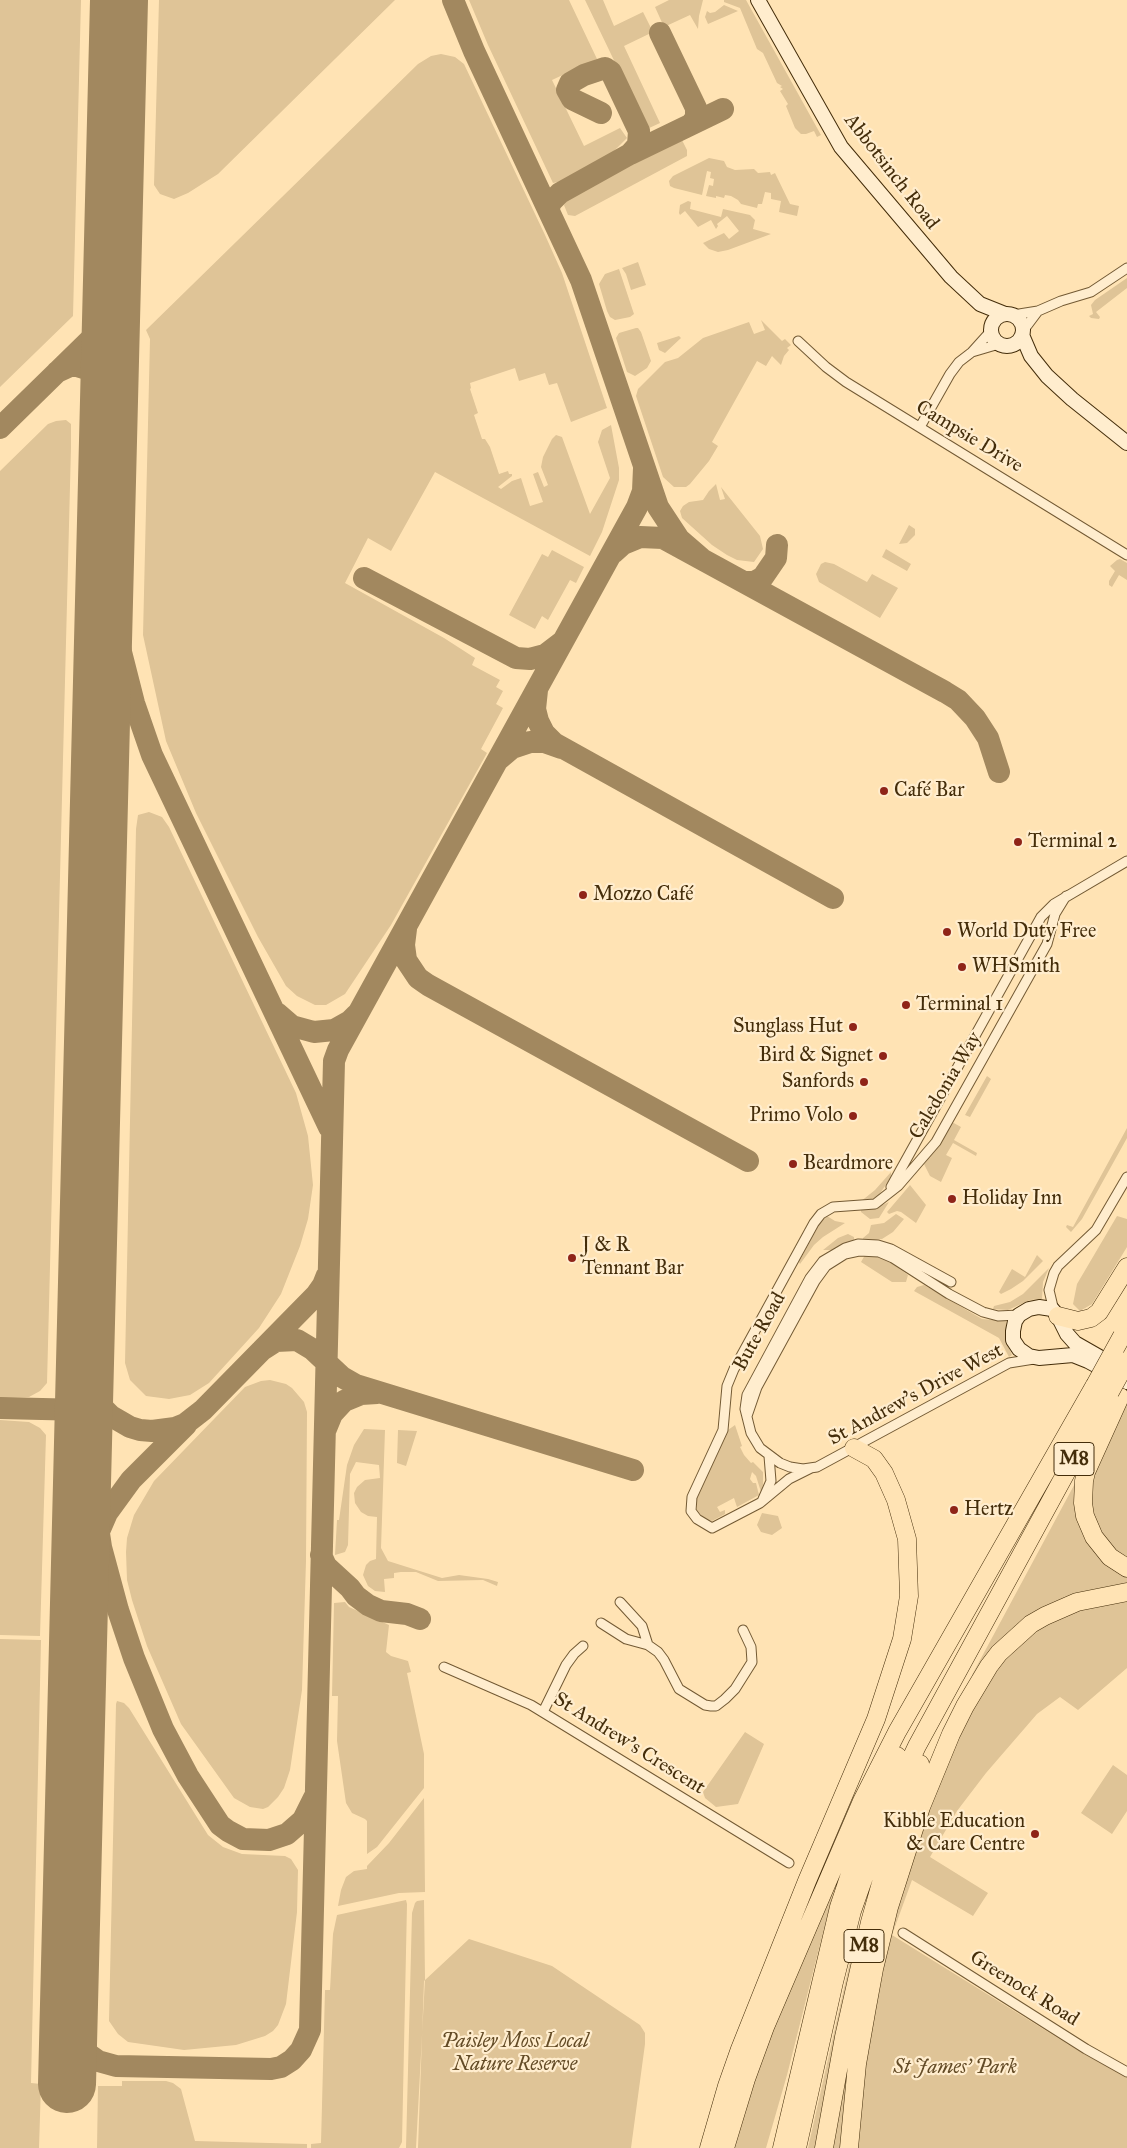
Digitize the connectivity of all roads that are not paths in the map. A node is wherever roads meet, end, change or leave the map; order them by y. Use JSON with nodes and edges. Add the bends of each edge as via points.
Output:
{"nodes":[{"id":1,"x":758,"y":0,"type":"edge"},
{"id":2,"x":1127,"y":268,"type":"edge"},
{"id":3,"x":980,"y":304,"type":"junction"},
{"id":4,"x":1038,"y":312,"type":"junction"},
{"id":5,"x":1009,"y":314,"type":"junction"},
{"id":6,"x":991,"y":329,"type":"junction"},
{"id":7,"x":1023,"y":333,"type":"junction"},
{"id":8,"x":798,"y":341,"type":"dead end"},
{"id":9,"x":1005,"y":345,"type":"junction"},
{"id":10,"x":972,"y":352,"type":"junction"},
{"id":11,"x":1031,"y":356,"type":"junction"},
{"id":12,"x":920,"y":427,"type":"junction"},
{"id":13,"x":1127,"y":443,"type":"edge"},
{"id":14,"x":1127,"y":555,"type":"edge"},
{"id":15,"x":1127,"y":861,"type":"edge"},
{"id":16,"x":1066,"y":896,"type":"junction"},
{"id":17,"x":1127,"y":1177,"type":"edge"},
{"id":18,"x":882,"y":1199,"type":"junction"},
{"id":19,"x":1127,"y":1267,"type":"edge"},
{"id":20,"x":819,"y":1270,"type":"junction"},
{"id":21,"x":952,"y":1282,"type":"dead end"},
{"id":22,"x":1056,"y":1313,"type":"junction"},
{"id":23,"x":1019,"y":1315,"type":"junction"},
{"id":24,"x":1124,"y":1331,"type":"edge"},
{"id":25,"x":1039,"y":1358,"type":"junction"},
{"id":26,"x":1127,"y":1361,"type":"edge"},
{"id":27,"x":1127,"y":1372,"type":"edge"},
{"id":28,"x":1116,"y":1388,"type":"edge"},
{"id":29,"x":854,"y":1448,"type":"junction"},
{"id":30,"x":770,"y":1456,"type":"junction"},
{"id":31,"x":811,"y":1468,"type":"junction"},
{"id":32,"x":760,"y":1504,"type":"junction"},
{"id":33,"x":1022,"y":1516,"type":"junction"},
{"id":34,"x":712,"y":1528,"type":"joint"},
{"id":35,"x":1127,"y":1568,"type":"edge"},
{"id":36,"x":1127,"y":1592,"type":"edge"},
{"id":37,"x":620,"y":1602,"type":"dead end"},
{"id":38,"x":986,"y":1620,"type":"junction"},
{"id":39,"x":600,"y":1623,"type":"dead end"},
{"id":40,"x":743,"y":1630,"type":"dead end"},
{"id":41,"x":648,"y":1645,"type":"junction"},
{"id":42,"x":583,"y":1646,"type":"dead end"},
{"id":43,"x":444,"y":1668,"type":"dead end"},
{"id":44,"x":543,"y":1712,"type":"junction"},
{"id":45,"x":789,"y":1863,"type":"dead end"},
{"id":46,"x":903,"y":1933,"type":"dead end"},
{"id":47,"x":814,"y":2007,"type":"junction"},
{"id":48,"x":1127,"y":2072,"type":"edge"},
{"id":49,"x":726,"y":2144,"type":"edge"},
{"id":50,"x":799,"y":2144,"type":"edge"},
{"id":51,"x":709,"y":2148,"type":"edge"},
{"id":52,"x":775,"y":2148,"type":"edge"},
{"id":53,"x":782,"y":2148,"type":"edge"},
{"id":54,"x":824,"y":2148,"type":"edge"},
{"id":55,"x":849,"y":2148,"type":"edge"}],
"edges":[{"from":1,"to":3,"type":"street","name":"Abbotsinch Road","via":[[841,147],[951,277]]},
{"from":2,"to":4,"type":"street","via":[[1091,292]]},
{"from":3,"to":5,"type":"street","name":"Abbotsinch Road"},
{"from":3,"to":6,"type":"street","name":"Abbotsinch Road"},
{"from":4,"to":5,"type":"street"},
{"from":4,"to":7,"type":"street"},
{"from":5,"to":6,"type":"street","via":[[996,318]]},
{"from":5,"to":7,"type":"street","via":[[1019,319]]},
{"from":6,"to":9,"type":"street","via":[[993,339]]},
{"from":6,"to":10,"type":"street"},
{"from":7,"to":9,"type":"street","via":[[1018,342]]},
{"from":7,"to":11,"type":"street"},
{"from":8,"to":12,"type":"street","name":"Campsie Drive","via":[[846,382]]},
{"from":9,"to":10,"type":"street"},
{"from":9,"to":11,"type":"street"},
{"from":10,"to":12,"type":"street","via":[[950,374]]},
{"from":11,"to":13,"type":"street","via":[[1072,399]]},
{"from":12,"to":14,"type":"street","name":"Campsie Drive"},
{"from":15,"to":16,"type":"street"},
{"from":16,"to":18,"type":"street","name":"Caledonia Way","via":[[1041,917],[902,1170]]},
{"from":16,"to":18,"type":"street","name":"Caledonia Way","via":[[1055,914],[1046,944],[944,1132],[898,1186]]},
{"from":17,"to":22,"type":"street","via":[[1096,1230],[1054,1273],[1049,1290]]},
{"from":18,"to":34,"type":"street","name":"Caledonia Way","via":[[875,1204],[833,1206],[821,1214],[734,1369],[728,1386],[723,1430],[692,1497],[691,1511]]},
{"from":19,"to":22,"type":"highway","via":[[1099,1312],[1091,1318],[1078,1321]]},
{"from":20,"to":21,"type":"street","via":[[839,1250],[871,1244],[891,1249]]},
{"from":20,"to":23,"type":"street","via":[[845,1254],[879,1252],[983,1312],[998,1316]]},
{"from":20,"to":30,"type":"street","name":"Bute Road","via":[[757,1387],[747,1416],[755,1442]]},
{"from":22,"to":23,"type":"street","via":[[1039,1307]]},
{"from":22,"to":27,"type":"street","via":[[1075,1343]]},
{"from":23,"to":25,"type":"street","via":[[1013,1331],[1015,1343],[1026,1354]]},
{"from":24,"to":28,"type":"highway","number":"M8","bridge":true},
{"from":25,"to":28,"type":"street","via":[[1074,1355],[1088,1360]]},
{"from":25,"to":29,"type":"street","name":"St Andrew's Drive West","via":[[1009,1363]]},
{"from":26,"to":28,"type":"highway","number":"M8","bridge":true},
{"from":28,"to":33,"type":"highway","number":"M8"},
{"from":28,"to":35,"type":"highway","via":[[1088,1467],[1083,1498],[1085,1516],[1094,1537],[1110,1557]]},
{"from":28,"to":38,"type":"highway","number":"M8"},
{"from":29,"to":31,"type":"street","name":"St Andrew's Drive West"},
{"from":29,"to":51,"type":"highway","via":[[881,1466],[896,1500],[907,1539],[909,1596],[902,1639],[876,1719],[746,2033]]},
{"from":30,"to":31,"type":"street","name":"St Andrew's Drive West","via":[[790,1467]]},
{"from":30,"to":32,"type":"street","via":[[771,1481]]},
{"from":31,"to":32,"type":"street","name":"St Andrew's Drive West","via":[[789,1479]]},
{"from":32,"to":34,"type":"street","name":"St Andrew's Drive West"},
{"from":33,"to":47,"type":"highway","number":"M8","via":[[904,1741],[876,1802],[839,1907]]},
{"from":33,"to":49,"type":"highway","number":"M8","via":[[897,1732],[862,1801],[765,2028]]},
{"from":36,"to":55,"type":"highway","via":[[1077,1602],[1032,1624],[999,1653],[965,1706],[921,1808],[885,1925],[860,2045]]},
{"from":37,"to":41,"type":"street","via":[[642,1626]]},
{"from":38,"to":50,"type":"highway","number":"M8","via":[[917,1746],[877,1836],[844,1945]]},
{"from":38,"to":54,"type":"highway","number":"M8","via":[[926,1749],[887,1858],[844,2037]]},
{"from":39,"to":41,"type":"street","via":[[626,1639]]},
{"from":40,"to":41,"type":"street","via":[[752,1647],[752,1662],[735,1689],[716,1706],[679,1689],[664,1660]]},
{"from":42,"to":44,"type":"street","via":[[566,1665]]},
{"from":43,"to":44,"type":"street","name":"St Andrew's Crescent"},
{"from":44,"to":45,"type":"street","name":"St Andrew's Crescent"},
{"from":46,"to":48,"type":"street","name":"Greenock Road"},
{"from":47,"to":52,"type":"highway","number":"M8"},
{"from":47,"to":53,"type":"highway","number":"M8"}]}
